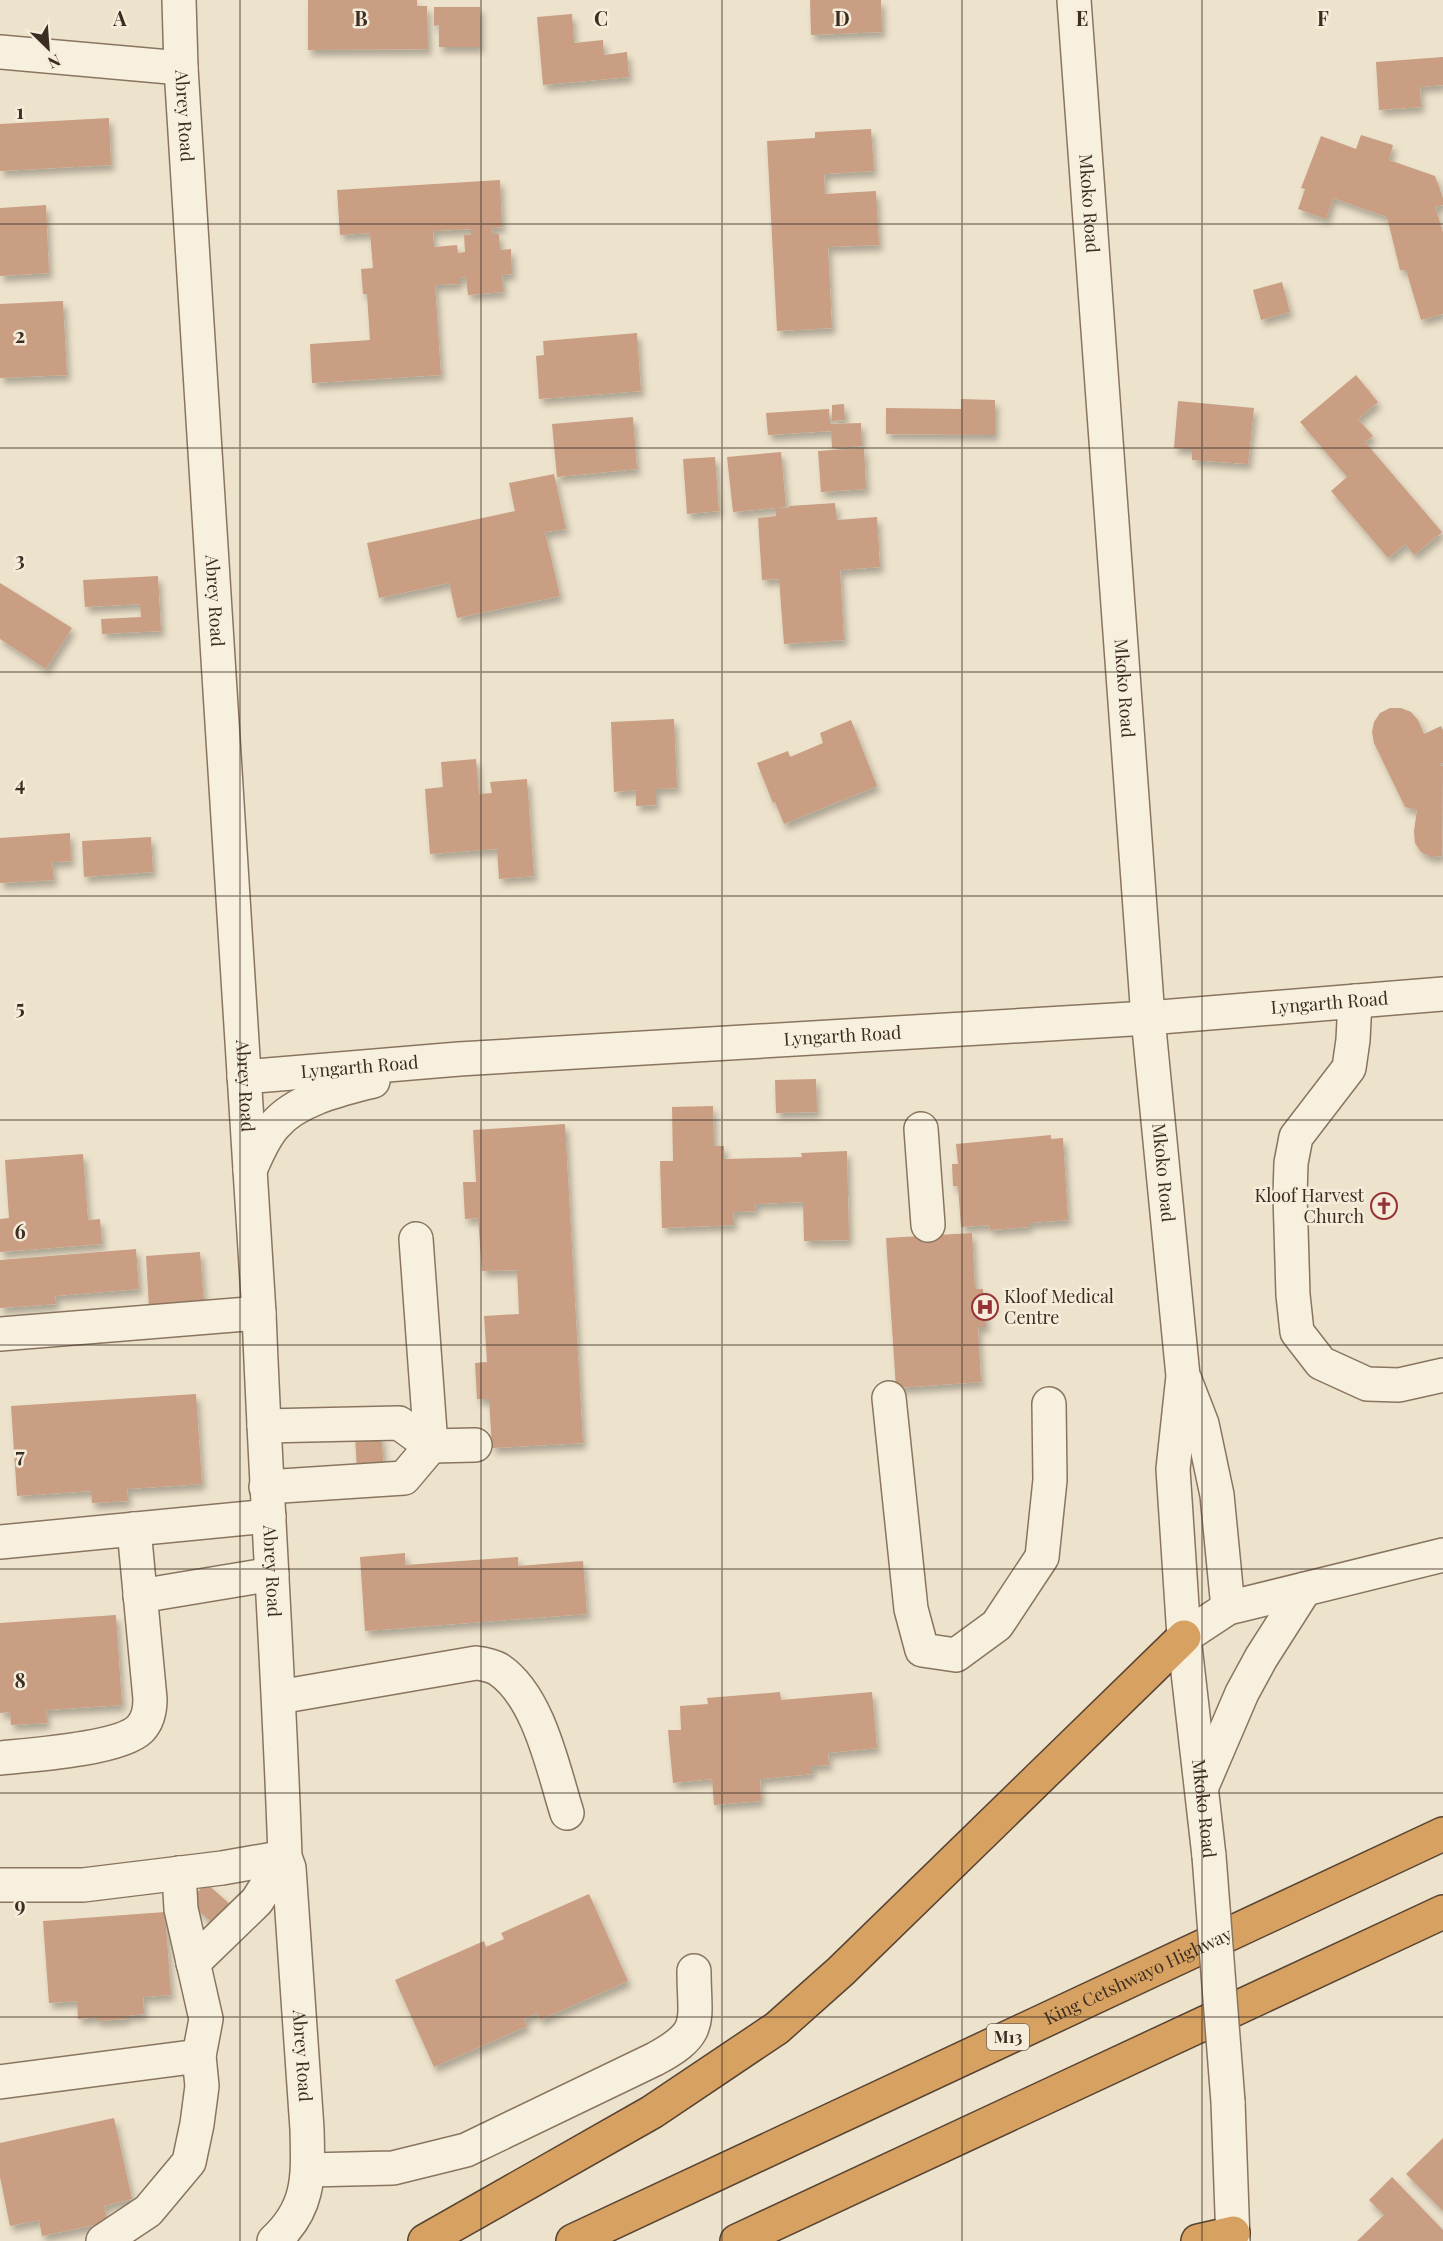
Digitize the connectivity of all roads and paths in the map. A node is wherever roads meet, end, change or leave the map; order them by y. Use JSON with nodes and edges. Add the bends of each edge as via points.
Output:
{"nodes":[{"id":1,"x":179,"y":0,"type":"edge"},
{"id":2,"x":1074,"y":0,"type":"edge"},
{"id":3,"x":0,"y":52,"type":"edge"},
{"id":4,"x":181,"y":68,"type":"junction"},
{"id":5,"x":1443,"y":994,"type":"edge"},
{"id":6,"x":1355,"y":1001,"type":"junction"},
{"id":7,"x":1148,"y":1018,"type":"junction"},
{"id":8,"x":459,"y":1059,"type":"junction"},
{"id":9,"x":244,"y":1077,"type":"junction"},
{"id":10,"x":921,"y":1129,"type":"dead end"},
{"id":11,"x":249,"y":1173,"type":"junction"},
{"id":12,"x":928,"y":1225,"type":"dead end"},
{"id":13,"x":416,"y":1239,"type":"dead end"},
{"id":14,"x":260,"y":1313,"type":"junction"},
{"id":15,"x":0,"y":1334,"type":"edge"},
{"id":16,"x":1443,"y":1375,"type":"edge"},
{"id":17,"x":1183,"y":1376,"type":"junction"},
{"id":18,"x":889,"y":1398,"type":"dead end"},
{"id":19,"x":1049,"y":1404,"type":"dead end"},
{"id":20,"x":264,"y":1426,"type":"junction"},
{"id":21,"x":475,"y":1445,"type":"dead end"},
{"id":22,"x":431,"y":1446,"type":"junction"},
{"id":23,"x":268,"y":1501,"type":"junction"},
{"id":24,"x":134,"y":1529,"type":"junction"},
{"id":25,"x":0,"y":1542,"type":"edge"},
{"id":26,"x":1443,"y":1555,"type":"edge"},
{"id":27,"x":272,"y":1574,"type":"junction"},
{"id":28,"x":1305,"y":1589,"type":"junction"},
{"id":29,"x":140,"y":1596,"type":"junction"},
{"id":30,"x":1228,"y":1608,"type":"junction"},
{"id":31,"x":1184,"y":1636,"type":"junction"},
{"id":32,"x":279,"y":1697,"type":"junction"},
{"id":33,"x":0,"y":1758,"type":"edge"},
{"id":34,"x":1202,"y":1787,"type":"junction"},
{"id":35,"x":567,"y":1813,"type":"dead end"},
{"id":36,"x":1443,"y":1834,"type":"edge"},
{"id":37,"x":285,"y":1857,"type":"junction"},
{"id":38,"x":179,"y":1873,"type":"junction"},
{"id":39,"x":0,"y":1885,"type":"edge"},
{"id":40,"x":1443,"y":1912,"type":"edge"},
{"id":41,"x":194,"y":1963,"type":"junction"},
{"id":42,"x":694,"y":1971,"type":"dead end"},
{"id":43,"x":200,"y":2056,"type":"junction"},
{"id":44,"x":0,"y":2082,"type":"edge"},
{"id":45,"x":308,"y":2170,"type":"junction"},
{"id":46,"x":1233,"y":2237,"type":"edge"},
{"id":47,"x":103,"y":2241,"type":"edge"},
{"id":48,"x":274,"y":2241,"type":"edge"},
{"id":49,"x":425,"y":2241,"type":"edge"},
{"id":50,"x":573,"y":2241,"type":"edge"},
{"id":51,"x":737,"y":2241,"type":"edge"},
{"id":52,"x":1198,"y":2241,"type":"edge"}],
"edges":[{"from":1,"to":4,"type":"street","name":"Abrey Road"},
{"from":2,"to":7,"type":"street","name":"Mkoko Road"},
{"from":3,"to":4,"type":"street"},
{"from":4,"to":9,"type":"street","name":"Abrey Road"},
{"from":5,"to":6,"type":"street","name":"Lyngarth Road"},
{"from":6,"to":7,"type":"street","name":"Lyngarth Road"},
{"from":6,"to":16,"type":"street","via":[[1349,1068],[1296,1137],[1291,1163],[1297,1332],[1321,1363],[1368,1384],[1399,1385]]},
{"from":7,"to":8,"type":"street","name":"Lyngarth Road"},
{"from":7,"to":17,"type":"street","name":"Mkoko Road"},
{"from":8,"to":9,"type":"street","name":"Lyngarth Road"},
{"from":8,"to":11,"type":"street","via":[[346,1088],[292,1111],[270,1130]]},
{"from":9,"to":11,"type":"street","name":"Abrey Road"},
{"from":10,"to":12,"type":"street"},
{"from":11,"to":14,"type":"street","name":"Abrey Road"},
{"from":13,"to":22,"type":"street"},
{"from":14,"to":15,"type":"street"},
{"from":14,"to":20,"type":"street","name":"Abrey Road"},
{"from":17,"to":30,"type":"street","name":"Mkoko Road","via":[[1202,1424],[1218,1495]]},
{"from":17,"to":31,"type":"street","name":"Mkoko Road","via":[[1173,1469]]},
{"from":18,"to":19,"type":"street","via":[[911,1609],[922,1650],[956,1655],[997,1625],[1042,1557],[1050,1479]]},
{"from":20,"to":22,"type":"street","via":[[399,1424]]},
{"from":20,"to":23,"type":"street","name":"Abrey Road"},
{"from":21,"to":22,"type":"street"},
{"from":22,"to":23,"type":"street","via":[[404,1478]]},
{"from":23,"to":24,"type":"street"},
{"from":23,"to":27,"type":"street","name":"Abrey Road"},
{"from":24,"to":25,"type":"street"},
{"from":24,"to":29,"type":"street"},
{"from":26,"to":28,"type":"street"},
{"from":27,"to":29,"type":"street"},
{"from":27,"to":32,"type":"street","name":"Abrey Road"},
{"from":28,"to":30,"type":"street"},
{"from":28,"to":34,"type":"street","via":[[1242,1694]]},
{"from":29,"to":33,"type":"street","via":[[150,1699],[142,1726],[122,1740]]},
{"from":30,"to":31,"type":"street"},
{"from":31,"to":34,"type":"street","name":"Mkoko Road"},
{"from":31,"to":49,"type":"highway","via":[[841,1971],[777,2028],[651,2112]]},
{"from":32,"to":35,"type":"street","via":[[489,1665],[512,1680],[525,1698],[541,1732]]},
{"from":32,"to":37,"type":"street","name":"Abrey Road"},
{"from":34,"to":46,"type":"street","name":"Mkoko Road","bridge":true,"via":[[1228,2102]]},
{"from":36,"to":50,"type":"highway","name":"King Cetshwayo Highway","number":"M13"},
{"from":37,"to":38,"type":"street"},
{"from":37,"to":41,"type":"street","via":[[257,1901]]},
{"from":37,"to":45,"type":"street","name":"Abrey Road","via":[[289,1869]]},
{"from":38,"to":39,"type":"street","via":[[83,1885]]},
{"from":38,"to":41,"type":"street","via":[[181,1909]]},
{"from":40,"to":51,"type":"highway"},
{"from":41,"to":43,"type":"street","via":[[206,2019]]},
{"from":42,"to":45,"type":"street","via":[[693,2031],[685,2041],[655,2059],[466,2150],[393,2168]]},
{"from":43,"to":44,"type":"street"},
{"from":43,"to":47,"type":"street","via":[[202,2086],[189,2162],[148,2211]]},
{"from":45,"to":48,"type":"street","name":"Abrey Road","via":[[306,2193],[291,2221]]},
{"from":46,"to":52,"type":"highway"}]}
